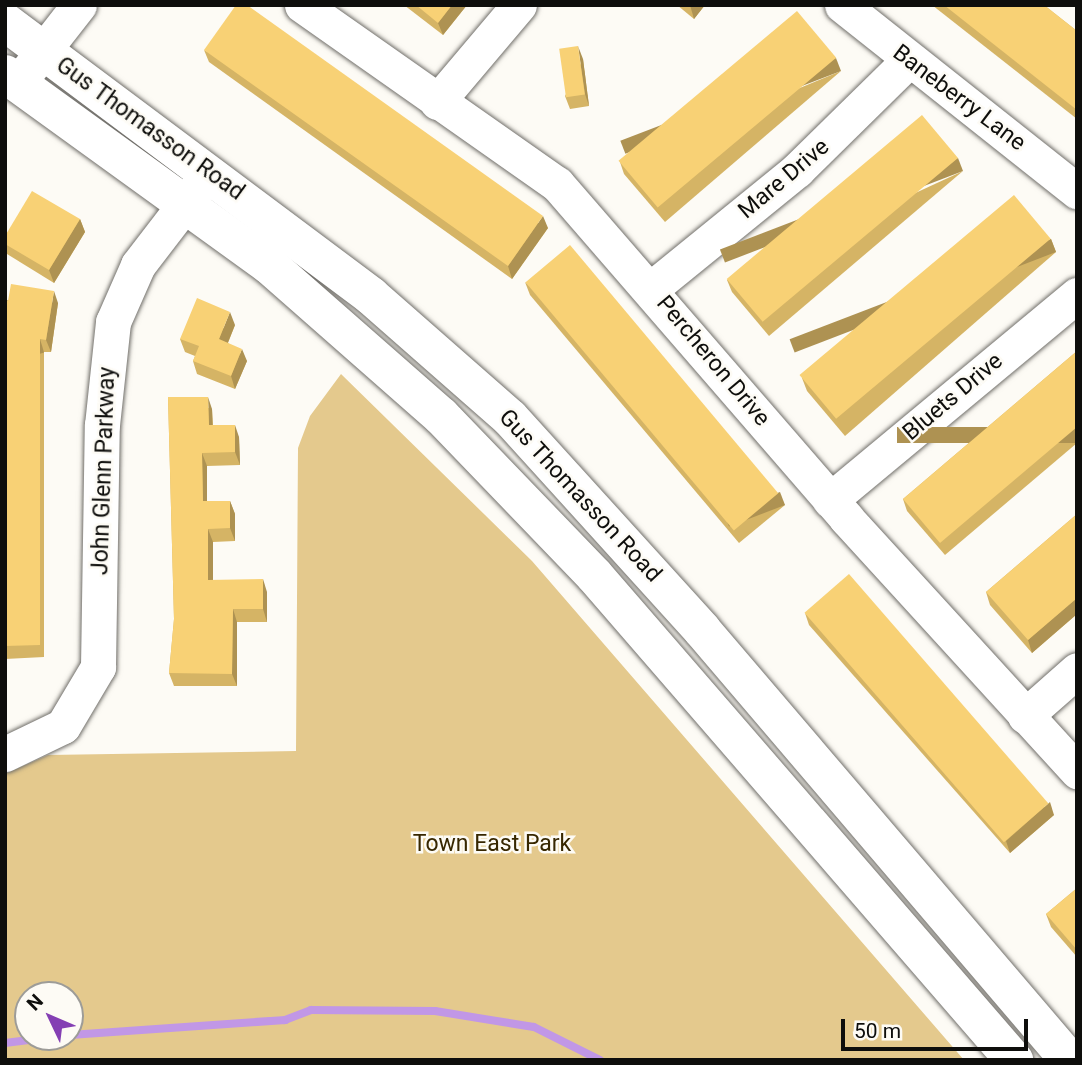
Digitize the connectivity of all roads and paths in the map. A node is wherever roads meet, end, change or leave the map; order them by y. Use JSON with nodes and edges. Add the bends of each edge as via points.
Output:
{"nodes":[{"id":1,"x":79,"y":5,"type":"edge"},
{"id":2,"x":302,"y":5,"type":"edge"},
{"id":3,"x":519,"y":5,"type":"edge"},
{"id":4,"x":842,"y":5,"type":"edge"},
{"id":5,"x":5,"y":22,"type":"edge"},
{"id":6,"x":45,"y":51,"type":"junction"},
{"id":7,"x":908,"y":61,"type":"junction"},
{"id":8,"x":12,"y":79,"type":"edge"},
{"id":9,"x":437,"y":102,"type":"junction"},
{"id":10,"x":210,"y":172,"type":"junction"},
{"id":11,"x":1077,"y":191,"type":"edge"},
{"id":12,"x":186,"y":202,"type":"junction"},
{"id":13,"x":652,"y":288,"type":"junction"},
{"id":14,"x":1077,"y":295,"type":"edge"},
{"id":15,"x":830,"y":500,"type":"junction"},
{"id":16,"x":1077,"y":670,"type":"edge"},
{"id":17,"x":1025,"y":716,"type":"junction"},
{"id":18,"x":5,"y":754,"type":"edge"},
{"id":19,"x":1077,"y":771,"type":"edge"},
{"id":20,"x":1077,"y":1054,"type":"edge"},
{"id":21,"x":1014,"y":1060,"type":"edge"},
{"id":22,"x":1070,"y":1060,"type":"edge"}],
"edges":[{"from":1,"to":6,"type":"street"},
{"from":2,"to":9,"type":"street","name":"Percheron Drive"},
{"from":3,"to":9,"type":"street"},
{"from":4,"to":7,"type":"street","name":"Baneberry Lane"},
{"from":5,"to":6,"type":"main road","name":"Gus Thomasson Road"},
{"from":6,"to":8,"type":"street"},
{"from":6,"to":10,"type":"main road","name":"Gus Thomasson Road"},
{"from":7,"to":11,"type":"street","name":"Baneberry Lane"},
{"from":7,"to":13,"type":"street","name":"Mare Drive","via":[[807,161]]},
{"from":8,"to":12,"type":"main road","name":"Gus Thomasson Road"},
{"from":9,"to":13,"type":"street","name":"Percheron Drive","via":[[557,184]]},
{"from":10,"to":12,"type":"street","name":"John Glenn Parkway"},
{"from":10,"to":22,"type":"main road","name":"Gus Thomasson Road","via":[[429,343],[510,418],[720,651]]},
{"from":12,"to":18,"type":"street","name":"John Glenn Parkway","via":[[138,264],[113,322],[102,425],[98,667],[63,726]]},
{"from":12,"to":21,"type":"main road","name":"Gus Thomasson Road","via":[[357,341],[525,500]]},
{"from":13,"to":15,"type":"street","name":"Percheron Drive"},
{"from":14,"to":15,"type":"street","name":"Bluets Drive"},
{"from":15,"to":17,"type":"street","name":"Percheron Drive"},
{"from":16,"to":17,"type":"street"},
{"from":17,"to":19,"type":"street","name":"Percheron Drive"},
{"from":20,"to":22,"type":"street"}]}
